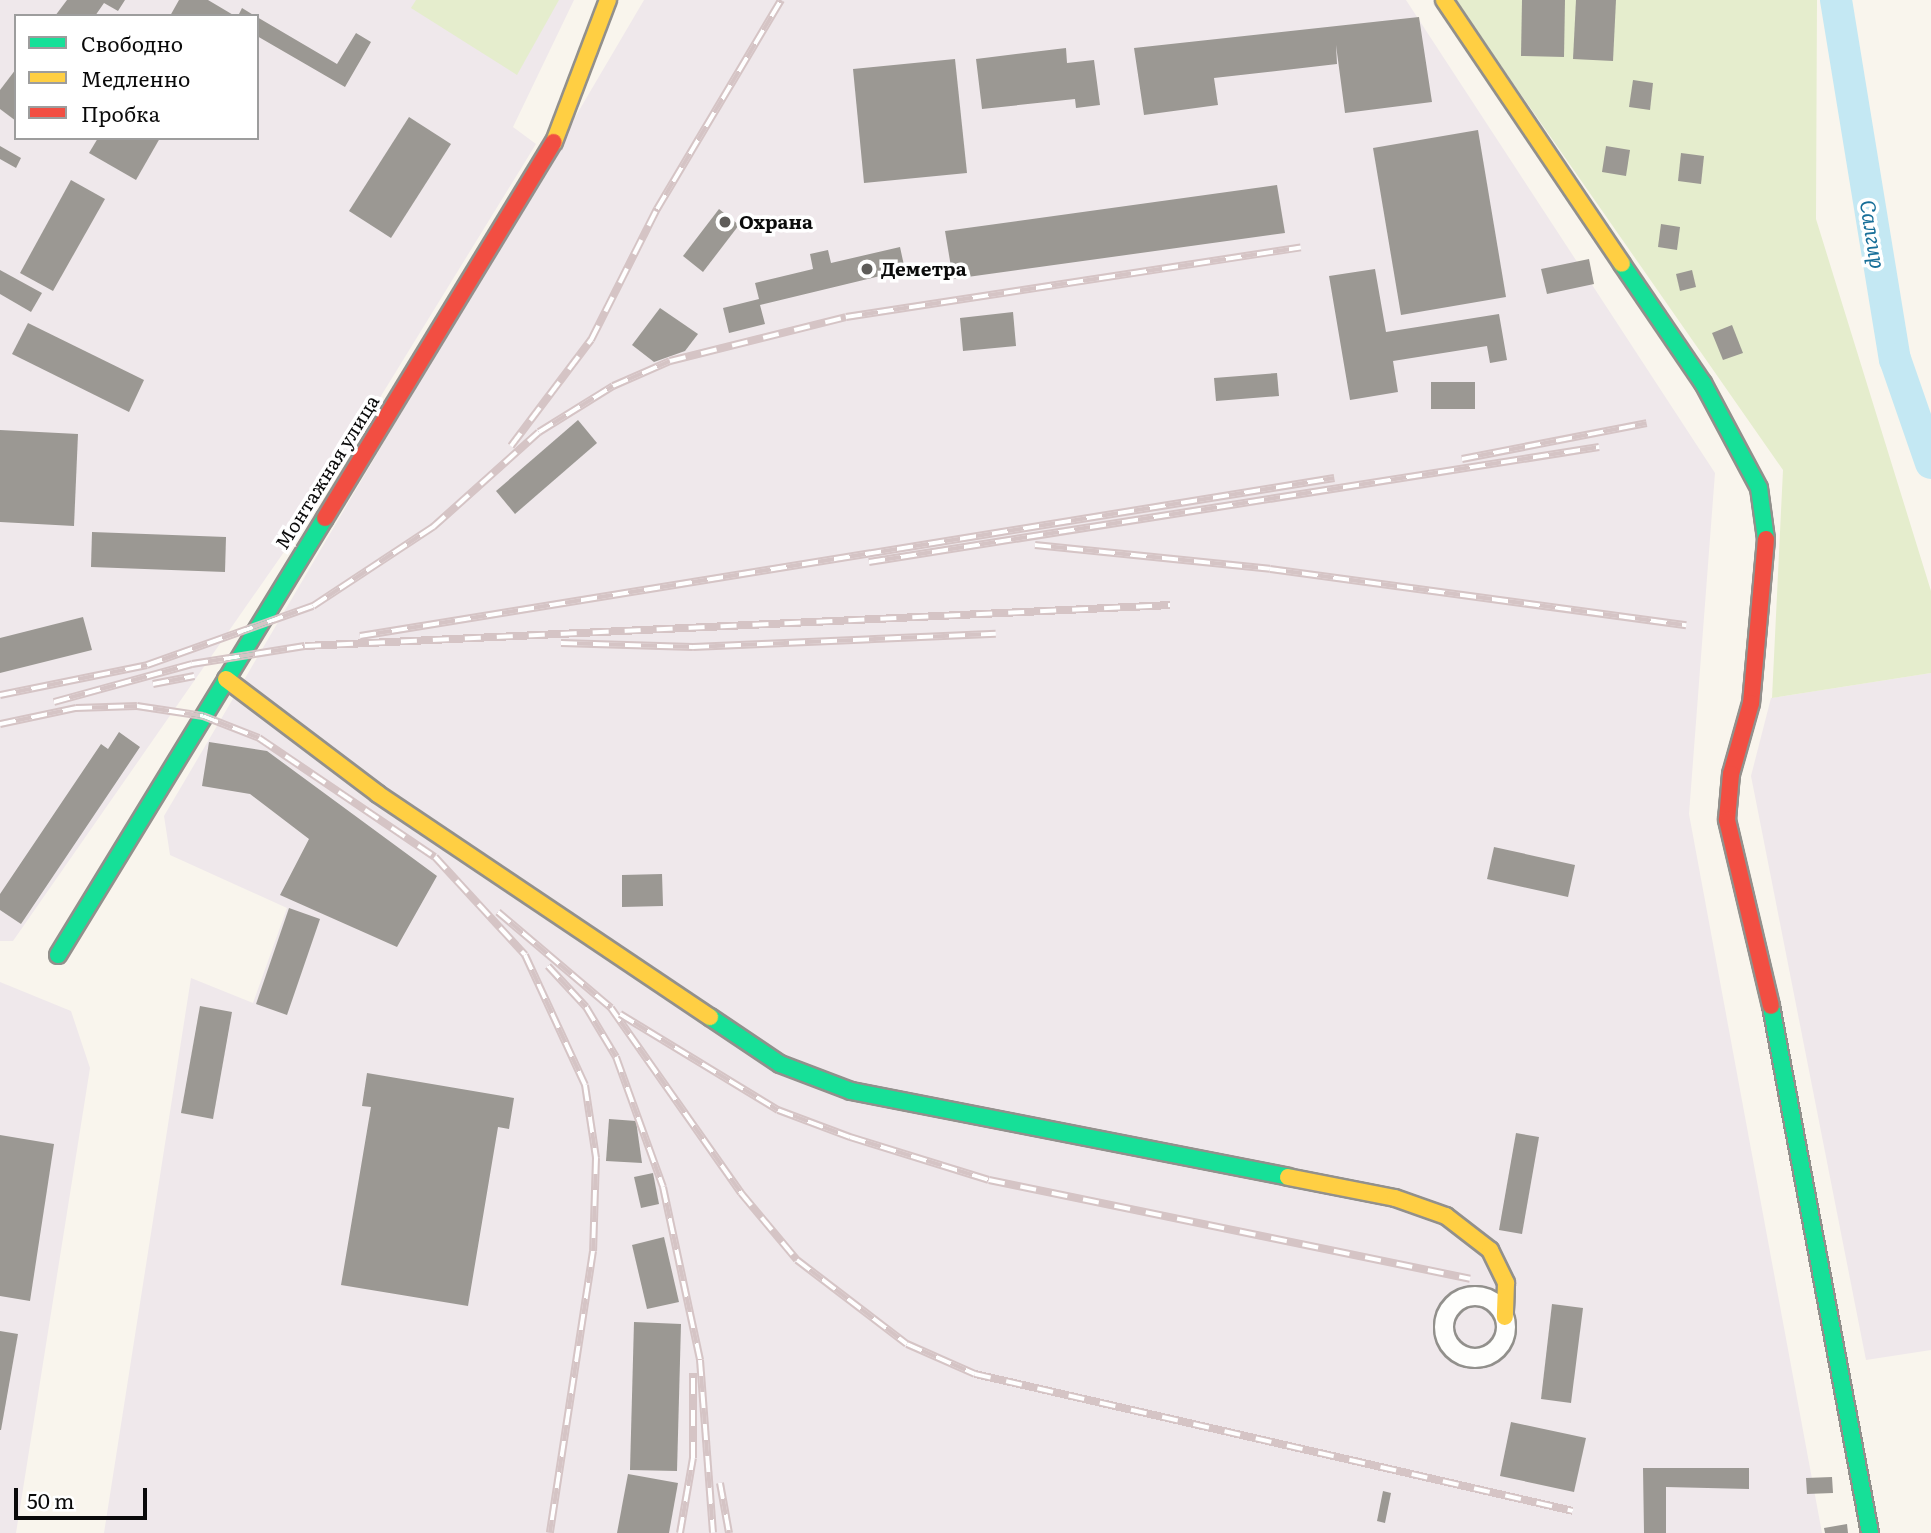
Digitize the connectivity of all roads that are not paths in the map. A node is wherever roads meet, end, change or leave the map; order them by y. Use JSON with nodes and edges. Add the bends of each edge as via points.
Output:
{"nodes":[{"id":1,"x":608,"y":0,"type":"edge"},
{"id":2,"x":1444,"y":0,"type":"edge"},
{"id":3,"x":226,"y":679,"type":"junction"},
{"id":4,"x":58,"y":955,"type":"dead end"},
{"id":5,"x":1505,"y":1317,"type":"dead end"},
{"id":6,"x":1870,"y":1533,"type":"edge"}],
"edges":[{"from":1,"to":3,"type":"street","name":"Монтажная улица","via":[[565,124]]},
{"from":2,"to":6,"type":"street","via":[[1703,383],[1759,488],[1768,553],[1751,703],[1731,774],[1727,820],[1762,959]]},
{"from":3,"to":4,"type":"street","name":"Монтажная улица"},
{"from":3,"to":5,"type":"street","via":[[378,794],[780,1064],[850,1091],[1395,1198],[1446,1216],[1490,1250],[1506,1283]]}]}
